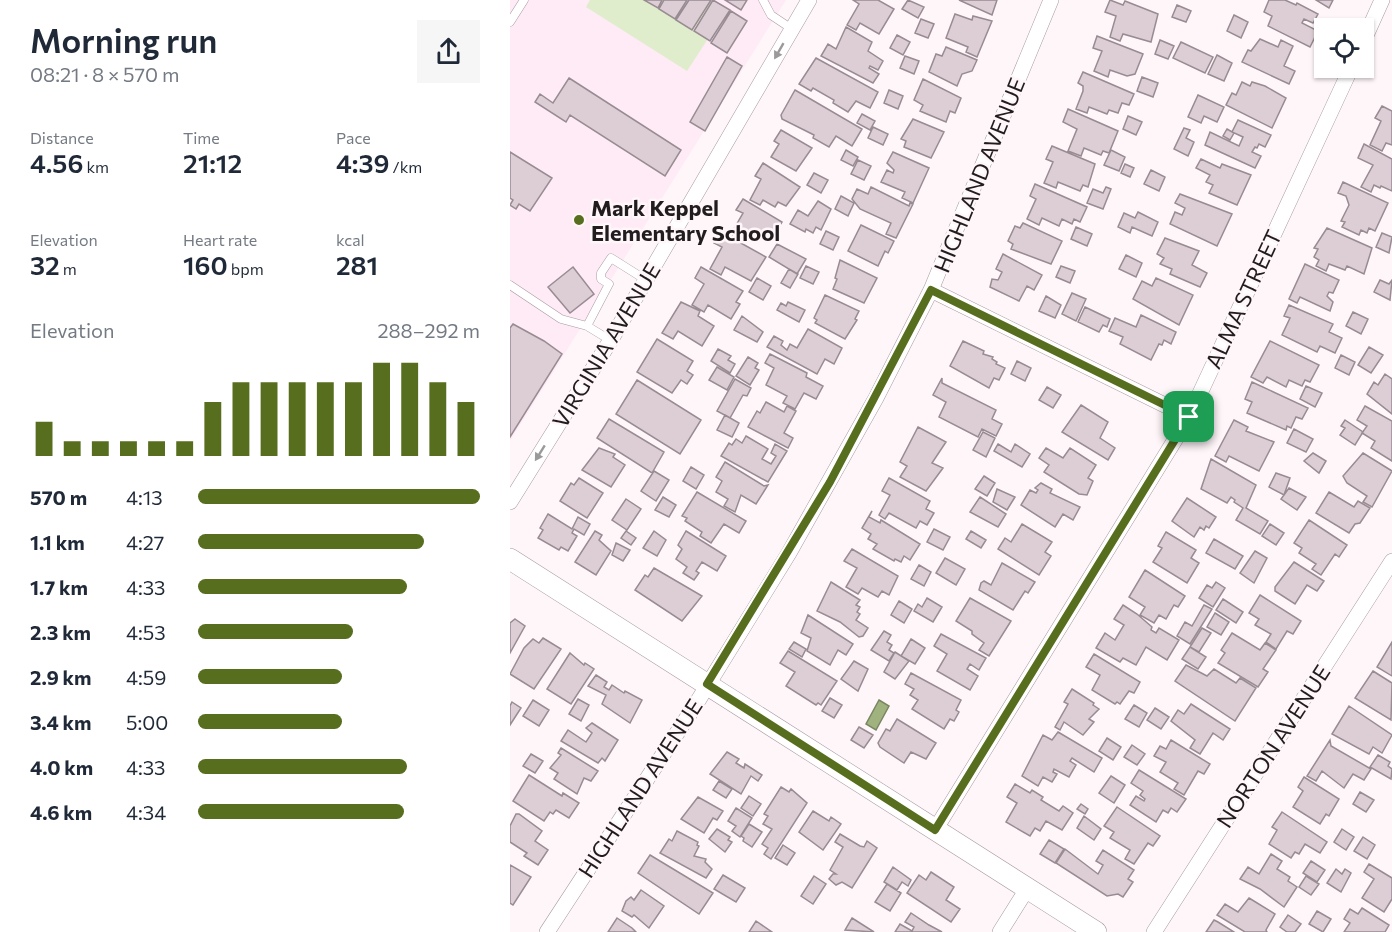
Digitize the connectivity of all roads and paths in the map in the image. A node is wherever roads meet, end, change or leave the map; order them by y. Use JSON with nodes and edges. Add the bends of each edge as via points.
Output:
{"nodes":[{"id":1,"x":524,"y":0,"type":"edge"},
{"id":2,"x":763,"y":0,"type":"edge"},
{"id":3,"x":809,"y":0,"type":"edge"},
{"id":4,"x":1051,"y":0,"type":"edge"},
{"id":5,"x":1382,"y":0,"type":"edge"},
{"id":6,"x":1374,"y":18,"type":"edge"},
{"id":7,"x":510,"y":22,"type":"edge"},
{"id":8,"x":792,"y":28,"type":"junction"},
{"id":9,"x":1346,"y":78,"type":"edge"},
{"id":10,"x":646,"y":280,"type":"junction"},
{"id":11,"x":510,"y":285,"type":"edge"},
{"id":12,"x":931,"y":290,"type":"junction"},
{"id":13,"x":587,"y":326,"type":"junction"},
{"id":14,"x":610,"y":340,"type":"junction"},
{"id":15,"x":1189,"y":417,"type":"junction"},
{"id":16,"x":510,"y":502,"type":"edge"},
{"id":17,"x":510,"y":560,"type":"edge"},
{"id":18,"x":1392,"y":561,"type":"edge"},
{"id":19,"x":707,"y":684,"type":"junction"},
{"id":20,"x":935,"y":830,"type":"junction"},
{"id":21,"x":1028,"y":889,"type":"junction"},
{"id":22,"x":547,"y":932,"type":"edge"},
{"id":23,"x":1000,"y":932,"type":"edge"},
{"id":24,"x":1096,"y":932,"type":"edge"},
{"id":25,"x":1154,"y":932,"type":"edge"}],
"edges":[{"from":1,"to":7,"type":"lane"},
{"from":2,"to":8,"type":"lane","via":[[771,15]]},
{"from":3,"to":8,"type":"street","name":"VIRGINIA AVENUE"},
{"from":4,"to":12,"type":"street","name":"HIGHLAND AVENUE"},
{"from":5,"to":6,"type":"street"},
{"from":8,"to":10,"type":"street","name":"VIRGINIA AVENUE","one_way":true},
{"from":9,"to":15,"type":"street","name":"ALMA STREET"},
{"from":10,"to":13,"type":"lane","via":[[611,258],[601,273],[601,279],[609,284]]},
{"from":10,"to":14,"type":"street","name":"VIRGINIA AVENUE"},
{"from":11,"to":13,"type":"lane","via":[[561,319]]},
{"from":12,"to":15,"type":"street"},
{"from":12,"to":19,"type":"street","name":"HIGHLAND AVENUE","via":[[830,482]]},
{"from":13,"to":14,"type":"lane"},
{"from":14,"to":16,"type":"street","name":"VIRGINIA AVENUE","one_way":true},
{"from":15,"to":20,"type":"street","name":"ALMA STREET"},
{"from":17,"to":19,"type":"street"},
{"from":18,"to":25,"type":"street","name":"NORTON AVENUE"},
{"from":19,"to":20,"type":"street"},
{"from":19,"to":22,"type":"street","name":"HIGHLAND AVENUE"},
{"from":20,"to":21,"type":"street"},
{"from":21,"to":23,"type":"street"},
{"from":21,"to":24,"type":"street"}]}
